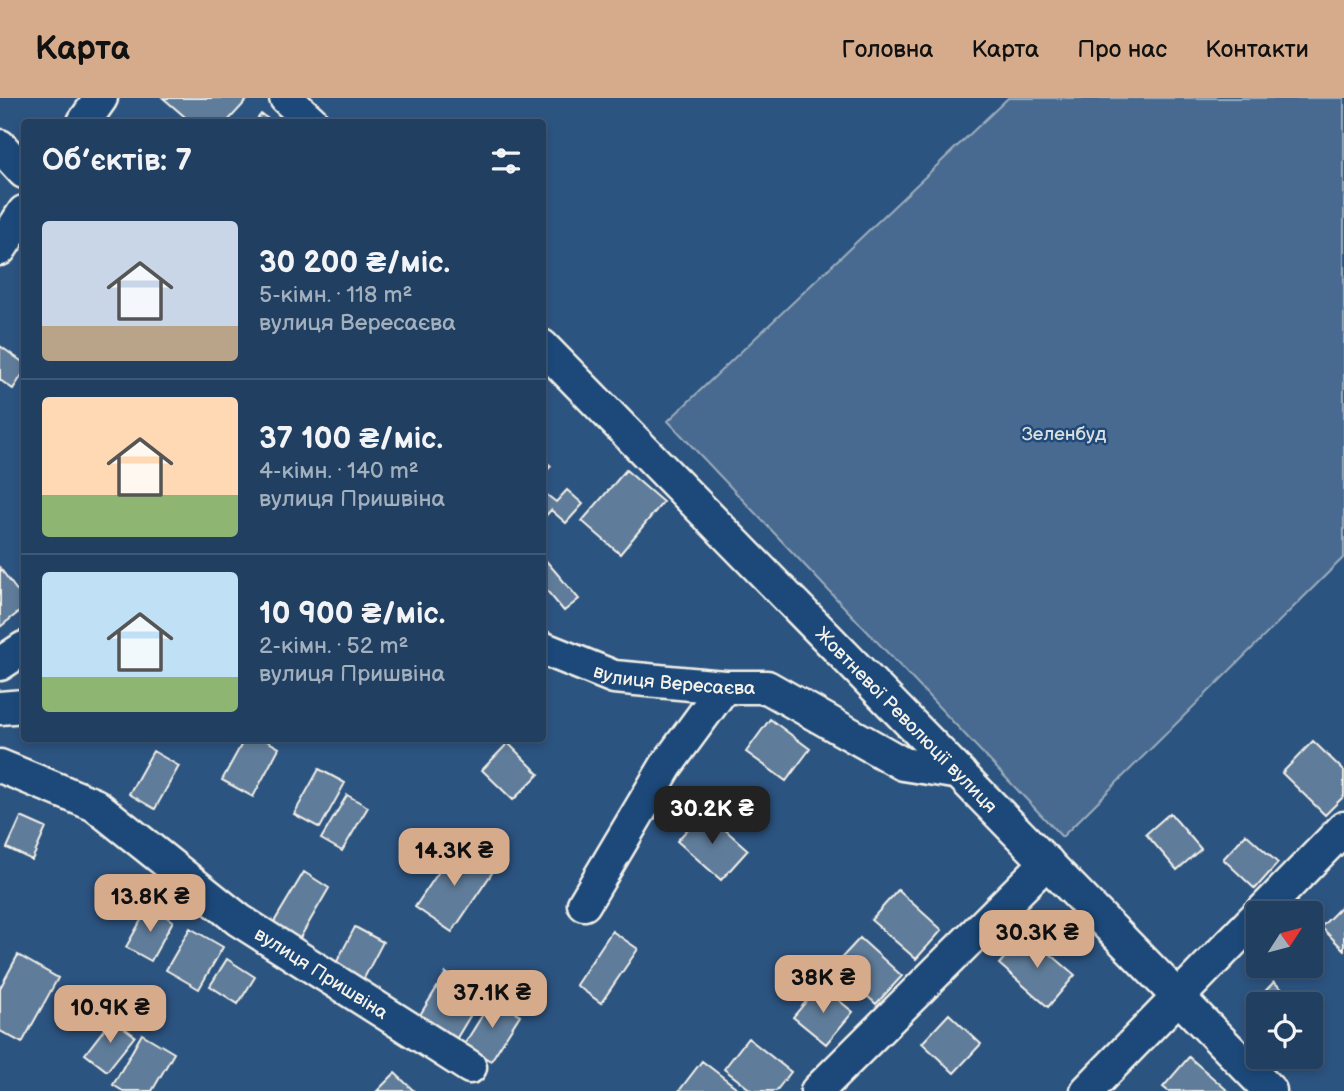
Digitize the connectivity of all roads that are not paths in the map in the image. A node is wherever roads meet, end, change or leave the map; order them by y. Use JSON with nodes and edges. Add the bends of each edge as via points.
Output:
{"nodes":[{"id":1,"x":101,"y":98,"type":"edge"},
{"id":2,"x":286,"y":98,"type":"edge"},
{"id":3,"x":86,"y":119,"type":"edge"},
{"id":4,"x":309,"y":119,"type":"edge"},
{"id":5,"x":0,"y":146,"type":"edge"},
{"id":6,"x":21,"y":169,"type":"edge"},
{"id":7,"x":21,"y":217,"type":"edge"},
{"id":8,"x":0,"y":249,"type":"edge"},
{"id":9,"x":546,"y":350,"type":"edge"},
{"id":10,"x":21,"y":650,"type":"edge"},
{"id":11,"x":546,"y":650,"type":"edge"},
{"id":12,"x":0,"y":664,"type":"edge"},
{"id":13,"x":724,"y":687,"type":"junction"},
{"id":14,"x":21,"y":706,"type":"edge"},
{"id":15,"x":0,"y":708,"type":"edge"},
{"id":16,"x":0,"y":766,"type":"edge"},
{"id":17,"x":960,"y":773,"type":"junction"},
{"id":18,"x":1344,"y":828,"type":"edge"},
{"id":19,"x":1047,"y":862,"type":"junction"},
{"id":20,"x":1272,"y":901,"type":"edge"},
{"id":21,"x":584,"y":904,"type":"dead end"},
{"id":22,"x":1246,"y":927,"type":"edge"},
{"id":23,"x":1178,"y":996,"type":"junction"},
{"id":24,"x":470,"y":1068,"type":"dead end"},
{"id":25,"x":817,"y":1091,"type":"edge"},
{"id":26,"x":1087,"y":1091,"type":"edge"},
{"id":27,"x":1270,"y":1091,"type":"edge"}],
"edges":[{"from":1,"to":3,"type":"street"},
{"from":2,"to":4,"type":"street"},
{"from":5,"to":6,"type":"street"},
{"from":7,"to":8,"type":"street"},
{"from":9,"to":17,"type":"street","name":"Жовтневої Революції вулиця"},
{"from":10,"to":12,"type":"street"},
{"from":11,"to":13,"type":"street","name":"вулиця Вересаєва","via":[[614,677]]},
{"from":13,"to":17,"type":"street","name":"вулиця Вересаєва","via":[[767,687],[903,764]]},
{"from":13,"to":21,"type":"street","via":[[666,766]]},
{"from":14,"to":15,"type":"street"},
{"from":16,"to":24,"type":"street","name":"вулиця Пришвіна","via":[[95,805],[239,920]]},
{"from":17,"to":19,"type":"street","name":"Жовтневої Революції вулиця"},
{"from":18,"to":20,"type":"street"},
{"from":19,"to":23,"type":"street","name":"Жовтневої Революції вулиця"},
{"from":19,"to":25,"type":"street"},
{"from":22,"to":23,"type":"street"},
{"from":23,"to":26,"type":"street"},
{"from":23,"to":27,"type":"street","name":"Жовтневої Революції вулиця"}]}
